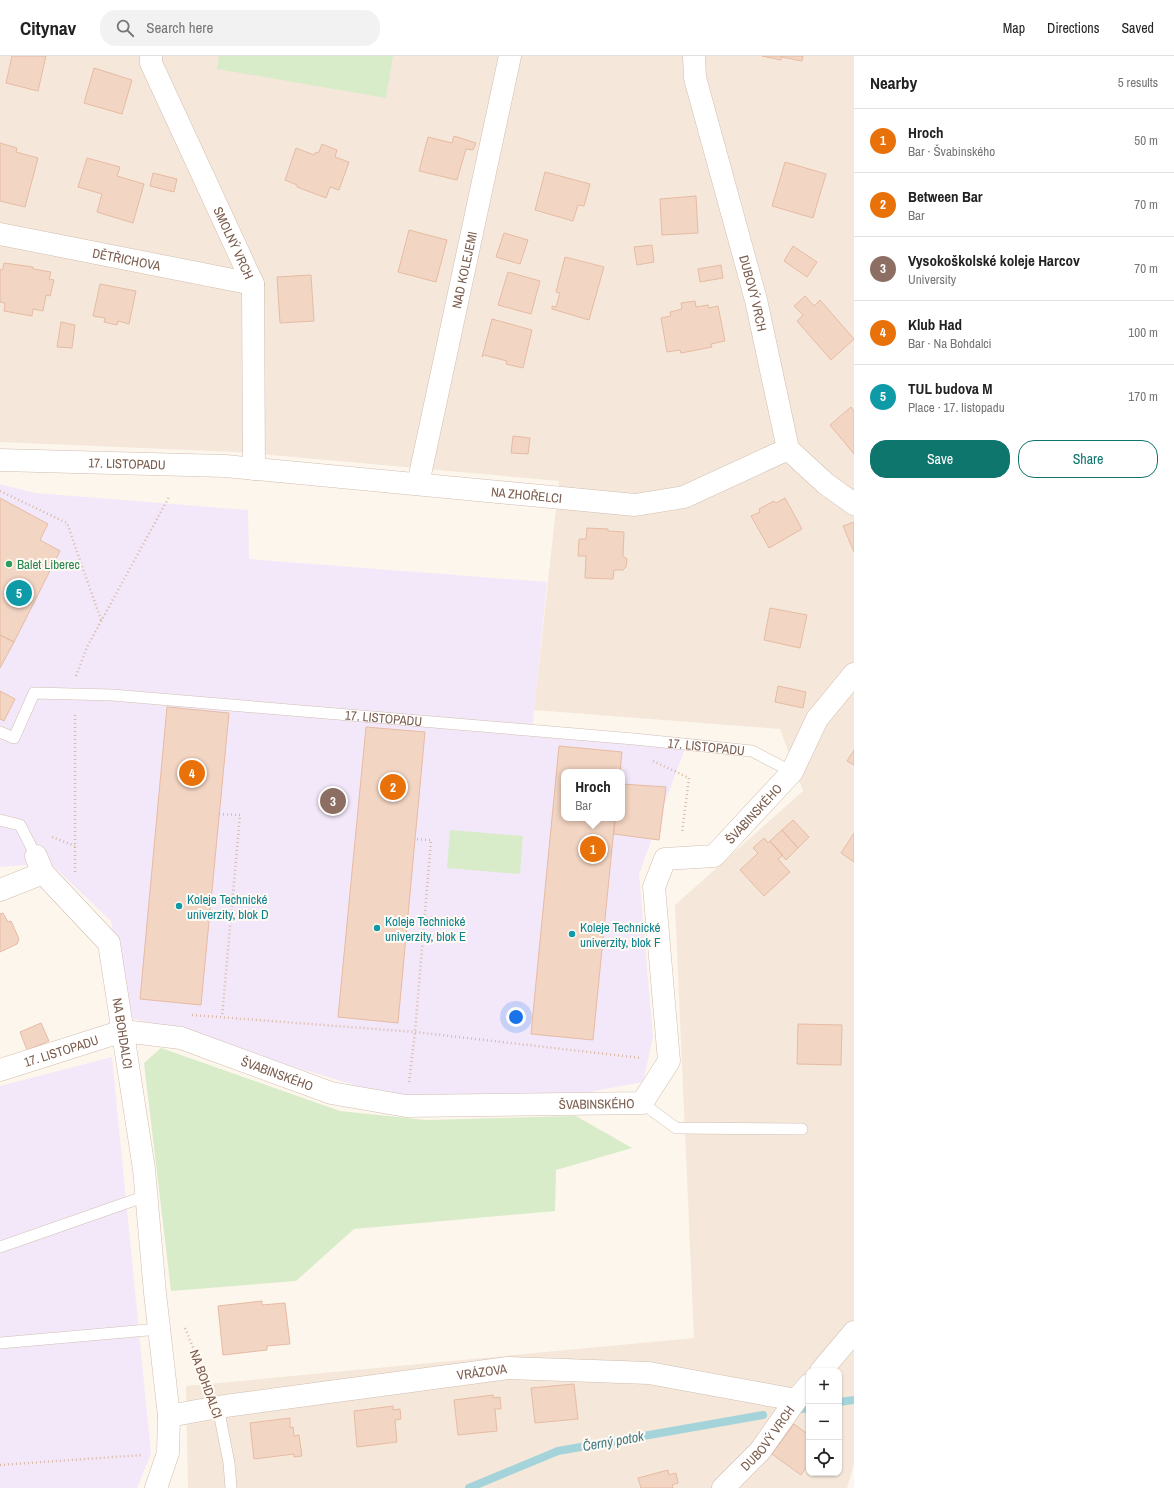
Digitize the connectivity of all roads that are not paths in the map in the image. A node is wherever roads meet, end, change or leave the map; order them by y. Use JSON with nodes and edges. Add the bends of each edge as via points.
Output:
{"nodes":[{"id":1,"x":151,"y":56,"type":"edge"},
{"id":2,"x":510,"y":56,"type":"edge"},
{"id":3,"x":694,"y":56,"type":"edge"},
{"id":4,"x":0,"y":234,"type":"edge"},
{"id":5,"x":253,"y":284,"type":"junction"},
{"id":6,"x":788,"y":449,"type":"junction"},
{"id":7,"x":0,"y":460,"type":"edge"},
{"id":8,"x":254,"y":469,"type":"junction"},
{"id":9,"x":418,"y":484,"type":"junction"},
{"id":10,"x":854,"y":504,"type":"edge"},
{"id":11,"x":854,"y":674,"type":"edge"},
{"id":12,"x":0,"y":732,"type":"edge"},
{"id":13,"x":792,"y":772,"type":"junction"},
{"id":14,"x":0,"y":820,"type":"edge"},
{"id":15,"x":39,"y":864,"type":"junction"},
{"id":16,"x":0,"y":890,"type":"edge"},
{"id":17,"x":123,"y":1031,"type":"junction"},
{"id":18,"x":0,"y":1070,"type":"edge"},
{"id":19,"x":642,"y":1103,"type":"junction"},
{"id":20,"x":802,"y":1129,"type":"dead end"},
{"id":21,"x":146,"y":1196,"type":"junction"},
{"id":22,"x":0,"y":1247,"type":"edge"},
{"id":23,"x":159,"y":1329,"type":"junction"},
{"id":24,"x":854,"y":1332,"type":"edge"},
{"id":25,"x":0,"y":1343,"type":"edge"},
{"id":26,"x":824,"y":1368,"type":"edge"},
{"id":27,"x":802,"y":1392,"type":"edge"},
{"id":28,"x":218,"y":1407,"type":"junction"},
{"id":29,"x":169,"y":1416,"type":"junction"},
{"id":30,"x":156,"y":1488,"type":"edge"},
{"id":31,"x":232,"y":1488,"type":"edge"},
{"id":32,"x":722,"y":1488,"type":"edge"}],
"edges":[{"from":1,"to":5,"type":"street","name":"SMOLNÝ VRCH","via":[[151,63]]},
{"from":2,"to":9,"type":"street","name":"NAD KOLEJEMI"},
{"from":3,"to":6,"type":"street","name":"DUBOVÝ VRCH","via":[[695,78],[756,300]]},
{"from":4,"to":5,"type":"street","name":"DĚTŘICHOVA"},
{"from":5,"to":8,"type":"street","name":"SMOLNÝ VRCH"},
{"from":6,"to":9,"type":"street","name":"NA ZHOŘELCI","via":[[684,497],[635,505]]},
{"from":6,"to":10,"type":"street","via":[[826,484]]},
{"from":7,"to":8,"type":"street","name":"17. LISTOPADU"},
{"from":8,"to":9,"type":"street","name":"NA ZHOŘELCI"},
{"from":11,"to":13,"type":"street","name":"ŠVABINSKÉHO","via":[[817,719]]},
{"from":12,"to":13,"type":"lane","name":"17. LISTOPADU","via":[[14,738],[34,692],[128,696],[752,751]]},
{"from":13,"to":19,"type":"street","name":"ŠVABINSKÉHO","via":[[714,856],[665,859],[654,887],[670,1061]]},
{"from":14,"to":15,"type":"lane","name":"NA BOHDALCI","via":[[20,825]]},
{"from":15,"to":16,"type":"street"},
{"from":15,"to":17,"type":"street","name":"NA BOHDALCI","via":[[109,943]]},
{"from":17,"to":18,"type":"street","name":"17. LISTOPADU"},
{"from":17,"to":19,"type":"street","name":"ŠVABINSKÉHO","via":[[181,1038],[331,1093],[406,1106]]},
{"from":17,"to":21,"type":"street","name":"NA BOHDALCI"},
{"from":19,"to":20,"type":"lane","via":[[676,1128]]},
{"from":21,"to":22,"type":"lane"},
{"from":21,"to":23,"type":"street","name":"NA BOHDALCI"},
{"from":23,"to":25,"type":"lane"},
{"from":23,"to":29,"type":"street","name":"NA BOHDALCI"},
{"from":24,"to":26,"type":"street"},
{"from":27,"to":28,"type":"street","name":"VRÁZOVA","via":[[649,1373],[508,1368]]},
{"from":27,"to":32,"type":"street","name":"DUBOVÝ VRCH","via":[[760,1451]]},
{"from":28,"to":29,"type":"street","name":"VRÁZOVA"},
{"from":28,"to":31,"type":"lane","name":"NA BOHDALCI"},
{"from":29,"to":30,"type":"street","name":"NA BOHDALCI","via":[[168,1454]]}]}
